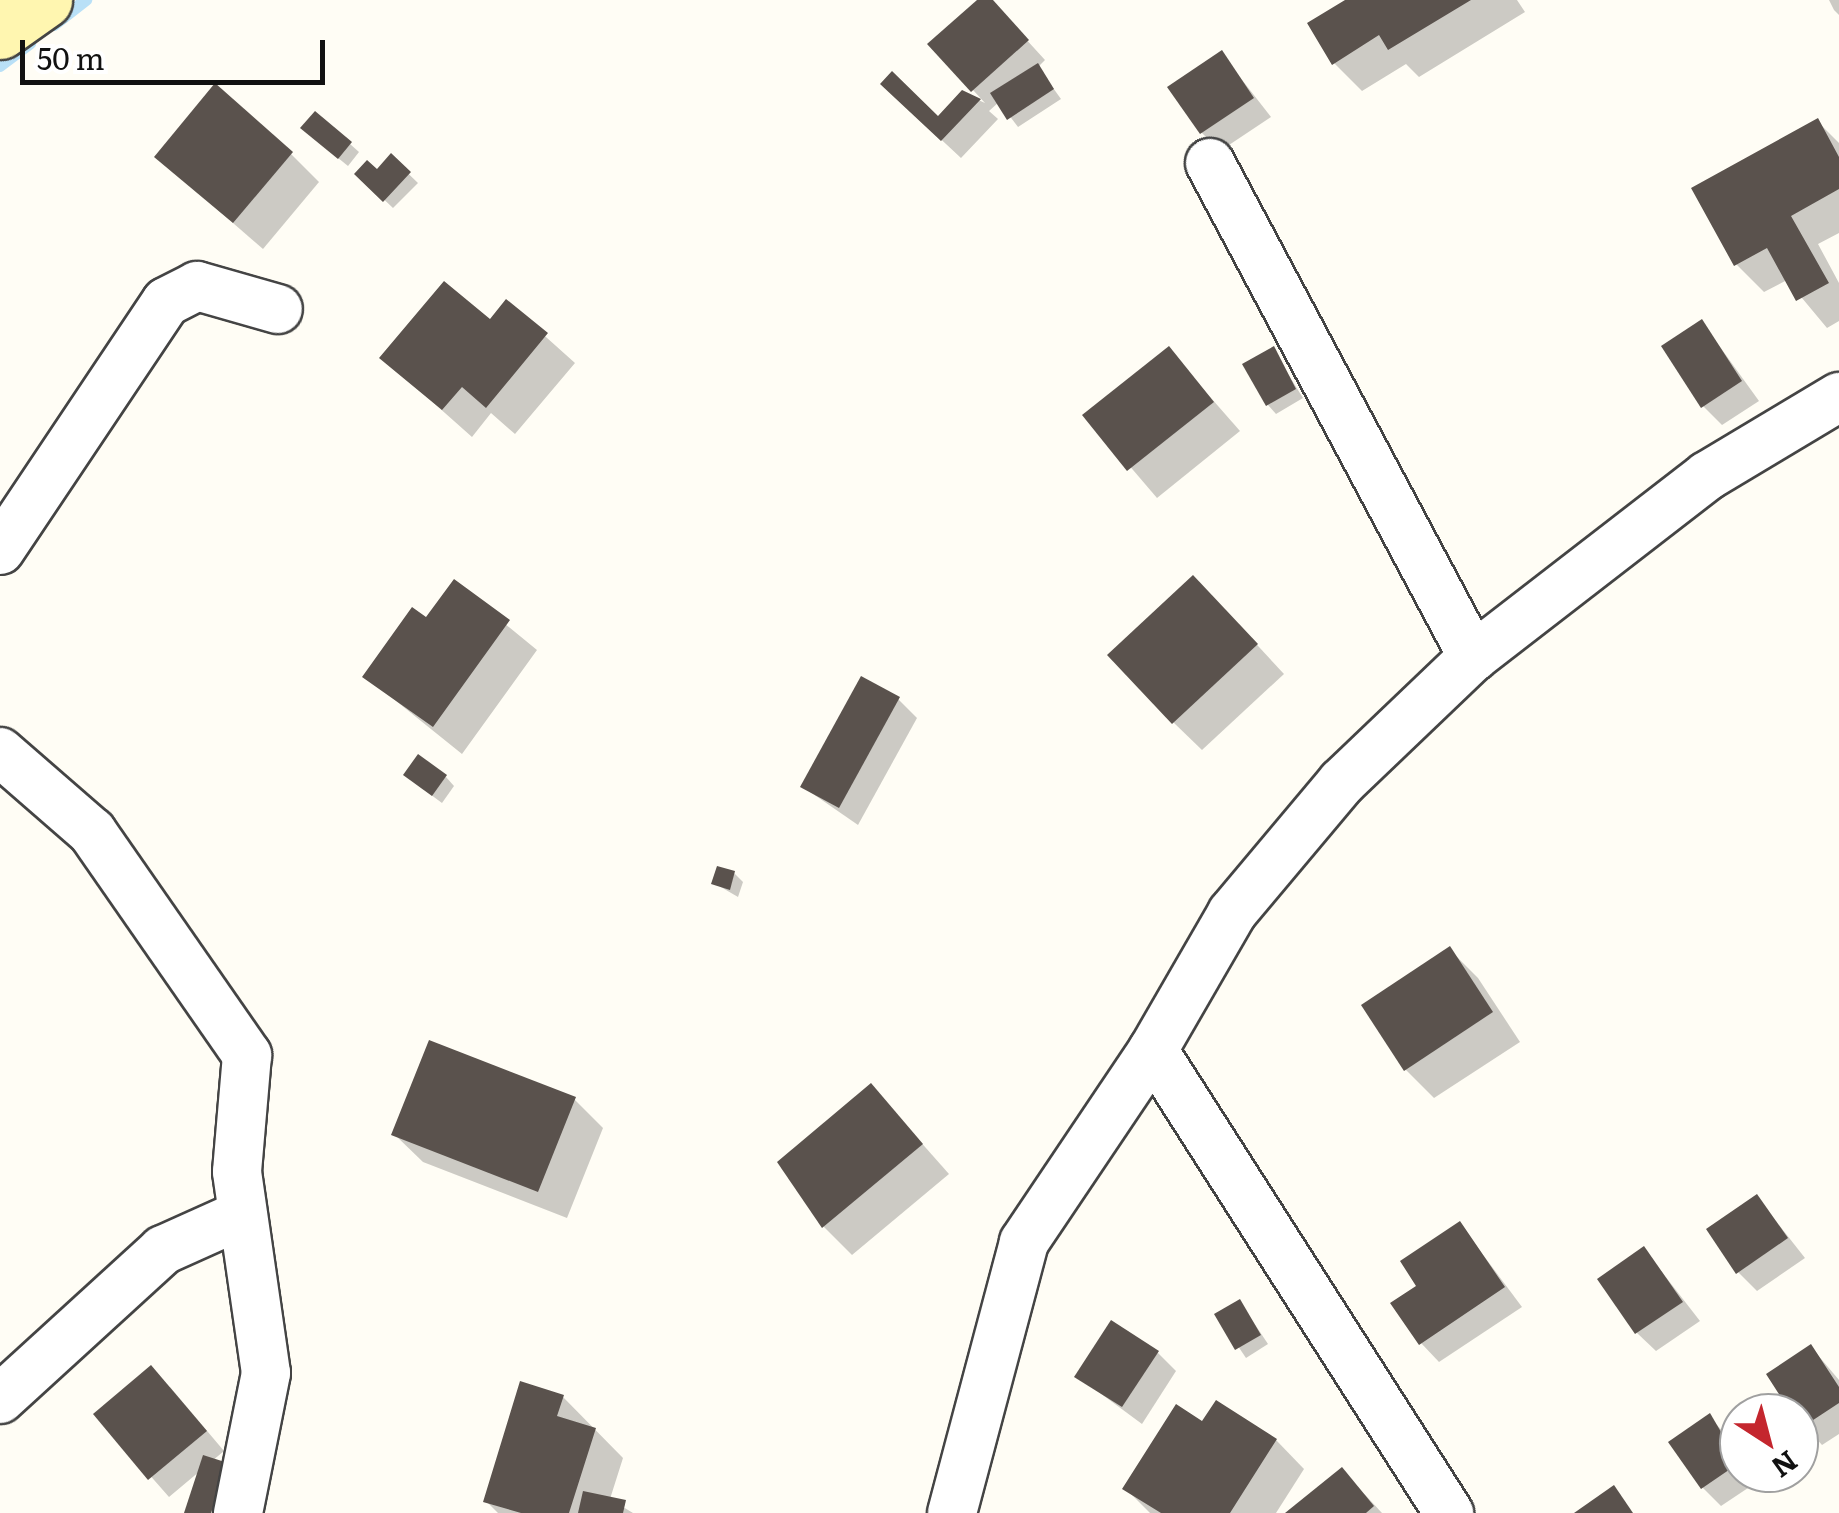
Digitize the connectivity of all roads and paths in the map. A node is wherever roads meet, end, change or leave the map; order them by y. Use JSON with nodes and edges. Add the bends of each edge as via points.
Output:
{"nodes":[{"id":1,"x":44,"y":0,"type":"edge"},
{"id":2,"x":0,"y":32,"type":"edge"},
{"id":3,"x":1210,"y":163,"type":"dead end"},
{"id":4,"x":278,"y":309,"type":"dead end"},
{"id":5,"x":1839,"y":396,"type":"edge"},
{"id":6,"x":0,"y":550,"type":"edge"},
{"id":7,"x":1473,"y":657,"type":"junction"},
{"id":8,"x":0,"y":752,"type":"edge"},
{"id":9,"x":1153,"y":1050,"type":"junction"},
{"id":10,"x":241,"y":1215,"type":"junction"},
{"id":11,"x":0,"y":1400,"type":"edge"},
{"id":12,"x":238,"y":1513,"type":"edge"},
{"id":13,"x":952,"y":1513,"type":"edge"},
{"id":14,"x":1449,"y":1513,"type":"edge"}],
"edges":[{"from":1,"to":2,"type":"street"},
{"from":3,"to":7,"type":"street"},
{"from":4,"to":6,"type":"street","via":[[197,286],[166,302]]},
{"from":5,"to":7,"type":"street","via":[[1707,476]]},
{"from":7,"to":9,"type":"street","via":[[1342,782],[1232,912]]},
{"from":8,"to":10,"type":"street","via":[[92,832],[247,1055]]},
{"from":9,"to":13,"type":"street","via":[[1024,1242]]},
{"from":9,"to":14,"type":"street"},
{"from":10,"to":11,"type":"street","via":[[163,1250]]},
{"from":10,"to":12,"type":"street","via":[[266,1373]]}]}
